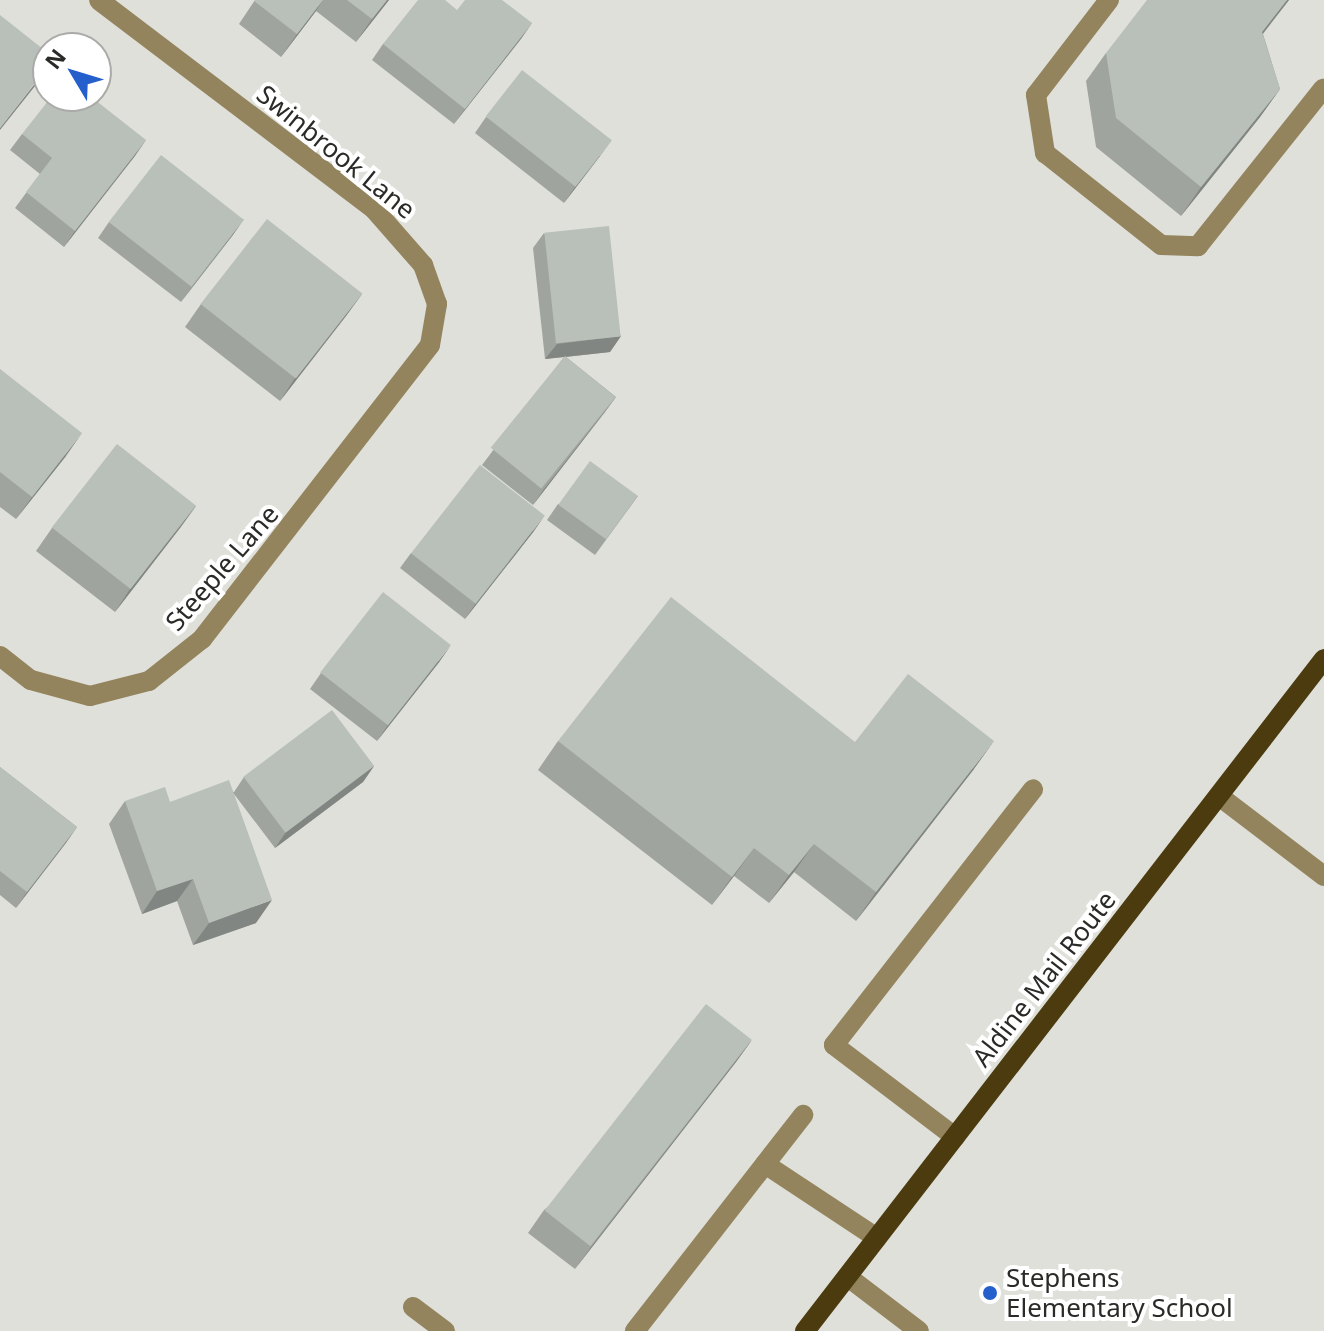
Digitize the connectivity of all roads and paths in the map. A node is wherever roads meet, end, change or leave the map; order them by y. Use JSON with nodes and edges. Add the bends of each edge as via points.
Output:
{"nodes":[{"id":1,"x":99,"y":0,"type":"edge"},
{"id":2,"x":1109,"y":0,"type":"edge"},
{"id":3,"x":1324,"y":89,"type":"edge"},
{"id":4,"x":308,"y":506,"type":"joint"},
{"id":5,"x":0,"y":656,"type":"edge"},
{"id":6,"x":1324,"y":659,"type":"edge"},
{"id":7,"x":1033,"y":789,"type":"dead end"},
{"id":8,"x":1219,"y":796,"type":"junction"},
{"id":9,"x":1324,"y":876,"type":"edge"},
{"id":10,"x":803,"y":1115,"type":"dead end"},
{"id":11,"x":955,"y":1137,"type":"junction"},
{"id":12,"x":765,"y":1164,"type":"junction"},
{"id":13,"x":877,"y":1238,"type":"junction"},
{"id":14,"x":848,"y":1277,"type":"junction"},
{"id":15,"x":413,"y":1307,"type":"dead end"},
{"id":16,"x":445,"y":1331,"type":"edge"},
{"id":17,"x":635,"y":1331,"type":"edge"},
{"id":18,"x":805,"y":1331,"type":"edge"},
{"id":19,"x":919,"y":1331,"type":"edge"}],
"edges":[{"from":1,"to":4,"type":"street","name":"Swinbrook Lane","via":[[374,209],[423,265],[437,304],[430,345]]},
{"from":2,"to":3,"type":"street","via":[[1036,95],[1045,153],[1161,245],[1198,246]]},
{"from":4,"to":5,"type":"street","name":"Steeple Lane","via":[[202,639],[149,681],[121,692],[60,691]]},
{"from":6,"to":8,"type":"main road","name":"Aldine Mail Route"},
{"from":7,"to":11,"type":"street","via":[[834,1045]]},
{"from":8,"to":9,"type":"street"},
{"from":8,"to":11,"type":"main road","name":"Aldine Mail Route"},
{"from":10,"to":12,"type":"street"},
{"from":11,"to":13,"type":"main road","name":"Aldine Mail Route"},
{"from":12,"to":13,"type":"street"},
{"from":12,"to":17,"type":"street"},
{"from":13,"to":14,"type":"main road","name":"Aldine Mail Route"},
{"from":14,"to":18,"type":"main road","name":"Aldine Mail Route"},
{"from":14,"to":19,"type":"street"},
{"from":15,"to":16,"type":"street"}]}
